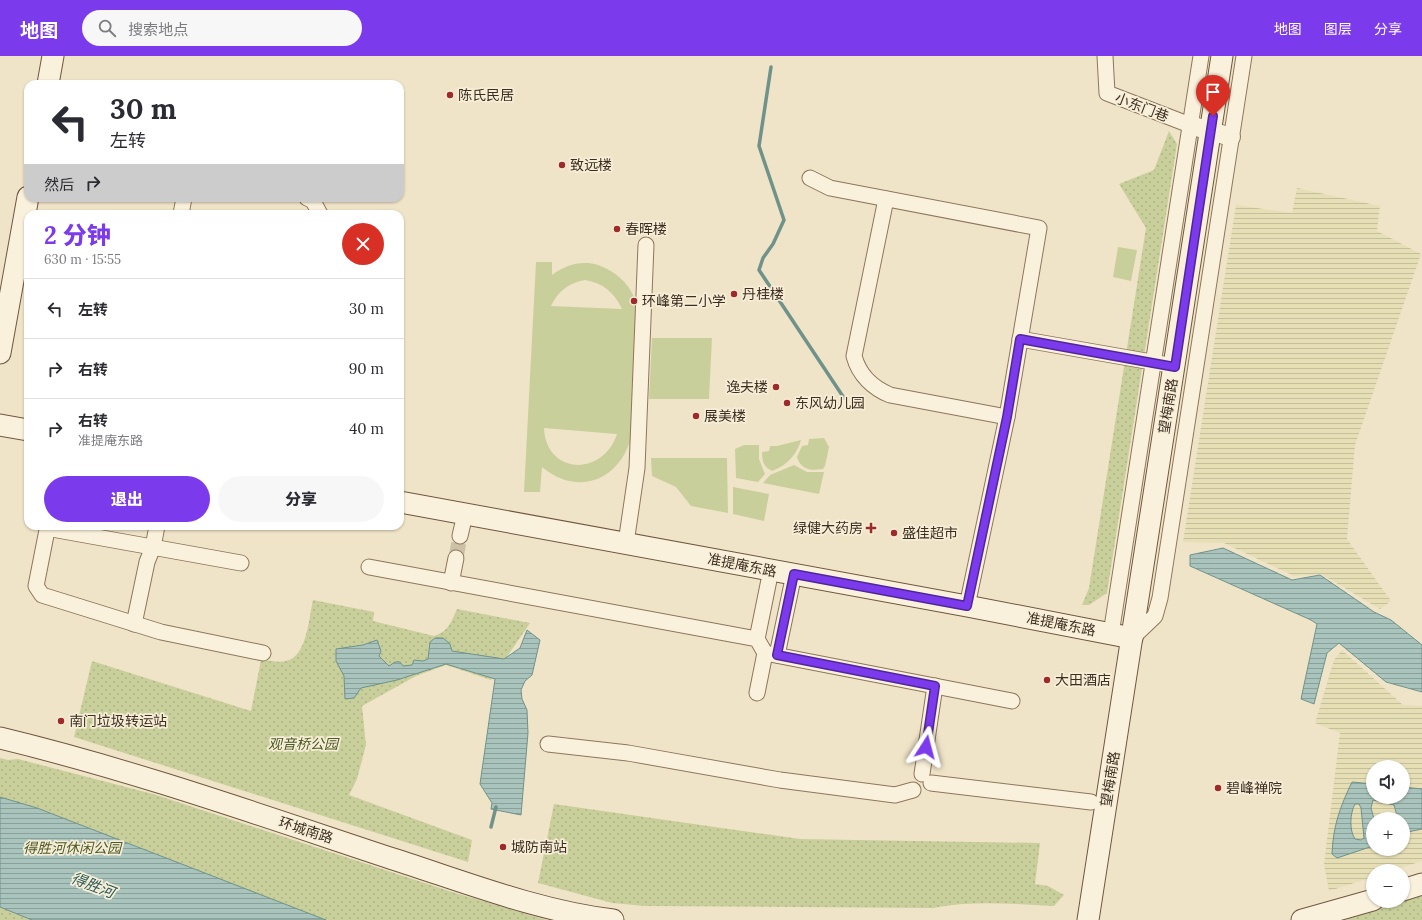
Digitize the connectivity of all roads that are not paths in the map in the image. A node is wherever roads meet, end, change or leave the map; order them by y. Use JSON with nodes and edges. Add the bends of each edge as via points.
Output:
{"nodes":[{"id":1,"x":52,"y":56,"type":"edge"},
{"id":2,"x":1105,"y":56,"type":"edge"},
{"id":3,"x":1201,"y":56,"type":"edge"},
{"id":4,"x":1222,"y":56,"type":"edge"},
{"id":5,"x":1244,"y":56,"type":"edge"},
{"id":6,"x":49,"y":80,"type":"edge"},
{"id":7,"x":1190,"y":125,"type":"junction"},
{"id":8,"x":1211,"y":131,"type":"junction"},
{"id":9,"x":1231,"y":137,"type":"junction"},
{"id":10,"x":810,"y":178,"type":"dead end"},
{"id":11,"x":886,"y":199,"type":"junction"},
{"id":12,"x":24,"y":219,"type":"edge"},
{"id":13,"x":646,"y":245,"type":"dead end"},
{"id":14,"x":1020,"y":339,"type":"junction"},
{"id":15,"x":0,"y":353,"type":"edge"},
{"id":16,"x":1153,"y":363,"type":"junction"},
{"id":17,"x":1175,"y":367,"type":"junction"},
{"id":18,"x":1007,"y":417,"type":"junction"},
{"id":19,"x":0,"y":425,"type":"edge"},
{"id":20,"x":24,"y":429,"type":"edge"},
{"id":21,"x":404,"y":503,"type":"edge"},
{"id":22,"x":465,"y":514,"type":"junction"},
{"id":23,"x":1150,"y":526,"type":"dead end"},
{"id":24,"x":47,"y":530,"type":"edge"},
{"id":25,"x":63,"y":530,"type":"edge"},
{"id":26,"x":156,"y":530,"type":"edge"},
{"id":27,"x":460,"y":536,"type":"tunnel mouth"},
{"id":28,"x":626,"y":543,"type":"junction"},
{"id":29,"x":153,"y":546,"type":"junction"},
{"id":30,"x":456,"y":558,"type":"tunnel mouth"},
{"id":31,"x":241,"y":563,"type":"dead end"},
{"id":32,"x":369,"y":567,"type":"dead end"},
{"id":33,"x":771,"y":570,"type":"junction"},
{"id":34,"x":794,"y":574,"type":"junction"},
{"id":35,"x":451,"y":583,"type":"junction"},
{"id":36,"x":967,"y":606,"type":"junction"},
{"id":37,"x":134,"y":624,"type":"junction"},
{"id":38,"x":1111,"y":634,"type":"junction"},
{"id":39,"x":1132,"y":638,"type":"junction"},
{"id":40,"x":757,"y":639,"type":"junction"},
{"id":41,"x":263,"y":653,"type":"dead end"},
{"id":42,"x":771,"y":654,"type":"junction"},
{"id":43,"x":935,"y":686,"type":"junction"},
{"id":44,"x":757,"y":693,"type":"dead end"},
{"id":45,"x":1012,"y":701,"type":"dead end"},
{"id":46,"x":0,"y":738,"type":"edge"},
{"id":47,"x":548,"y":744,"type":"dead end"},
{"id":48,"x":926,"y":779,"type":"junction"},
{"id":49,"x":1091,"y":802,"type":"dead end"},
{"id":50,"x":1422,"y":884,"type":"edge"},
{"id":51,"x":1410,"y":888,"type":"edge"},
{"id":52,"x":1366,"y":902,"type":"edge"},
{"id":53,"x":613,"y":920,"type":"edge"},
{"id":54,"x":1088,"y":920,"type":"edge"},
{"id":55,"x":1302,"y":920,"type":"edge"}],
"edges":[{"from":1,"to":6,"type":"main road"},
{"from":2,"to":7,"type":"street","name":"小东门巷","via":[[1107,93]]},
{"from":3,"to":7,"type":"street"},
{"from":4,"to":8,"type":"main road","name":"望梅南路"},
{"from":5,"to":9,"type":"street"},
{"from":7,"to":8,"type":"street"},
{"from":7,"to":16,"type":"street"},
{"from":8,"to":9,"type":"street"},
{"from":8,"to":17,"type":"main road","name":"望梅南路"},
{"from":9,"to":39,"type":"street","via":[[1160,598],[1155,616]]},
{"from":10,"to":11,"type":"street","via":[[830,188]]},
{"from":11,"to":14,"type":"street","via":[[1039,228]]},
{"from":11,"to":18,"type":"street","via":[[854,356],[856,365],[878,390],[890,395]]},
{"from":12,"to":15,"type":"main road"},
{"from":13,"to":28,"type":"street","via":[[638,468]]},
{"from":14,"to":16,"type":"street"},
{"from":14,"to":18,"type":"street"},
{"from":16,"to":17,"type":"street"},
{"from":16,"to":38,"type":"street"},
{"from":17,"to":39,"type":"main road","name":"望梅南路"},
{"from":18,"to":36,"type":"street"},
{"from":19,"to":20,"type":"main road"},
{"from":21,"to":22,"type":"main road","name":"准提庵东路"},
{"from":22,"to":27,"type":"street"},
{"from":22,"to":28,"type":"main road","name":"准提庵东路"},
{"from":23,"to":39,"type":"main road","name":"望梅南路"},
{"from":24,"to":37,"type":"street","via":[[36,586],[42,595]]},
{"from":25,"to":29,"type":"street"},
{"from":26,"to":29,"type":"street"},
{"from":28,"to":33,"type":"main road","name":"准提庵东路"},
{"from":29,"to":31,"type":"street"},
{"from":29,"to":37,"type":"street","via":[[147,562]]},
{"from":30,"to":35,"type":"street"},
{"from":32,"to":35,"type":"street"},
{"from":33,"to":34,"type":"main road","name":"准提庵东路"},
{"from":33,"to":40,"type":"street"},
{"from":34,"to":36,"type":"main road","name":"准提庵东路"},
{"from":34,"to":42,"type":"street"},
{"from":35,"to":40,"type":"street"},
{"from":36,"to":38,"type":"main road","name":"准提庵东路"},
{"from":37,"to":41,"type":"street"},
{"from":38,"to":39,"type":"main road","name":"准提庵东路"},
{"from":39,"to":54,"type":"main road","name":"望梅南路"},
{"from":40,"to":42,"type":"street"},
{"from":42,"to":43,"type":"street"},
{"from":42,"to":44,"type":"street"},
{"from":43,"to":45,"type":"street"},
{"from":43,"to":48,"type":"street"},
{"from":46,"to":53,"type":"main road","name":"环城南路","via":[[136,774],[503,894],[572,914]]},
{"from":47,"to":48,"type":"street","via":[[628,753],[780,780],[895,795],[913,790],[918,794],[925,794],[930,789]]},
{"from":48,"to":49,"type":"street"},
{"from":50,"to":51,"type":"main road"},
{"from":52,"to":55,"type":"main road"}]}
